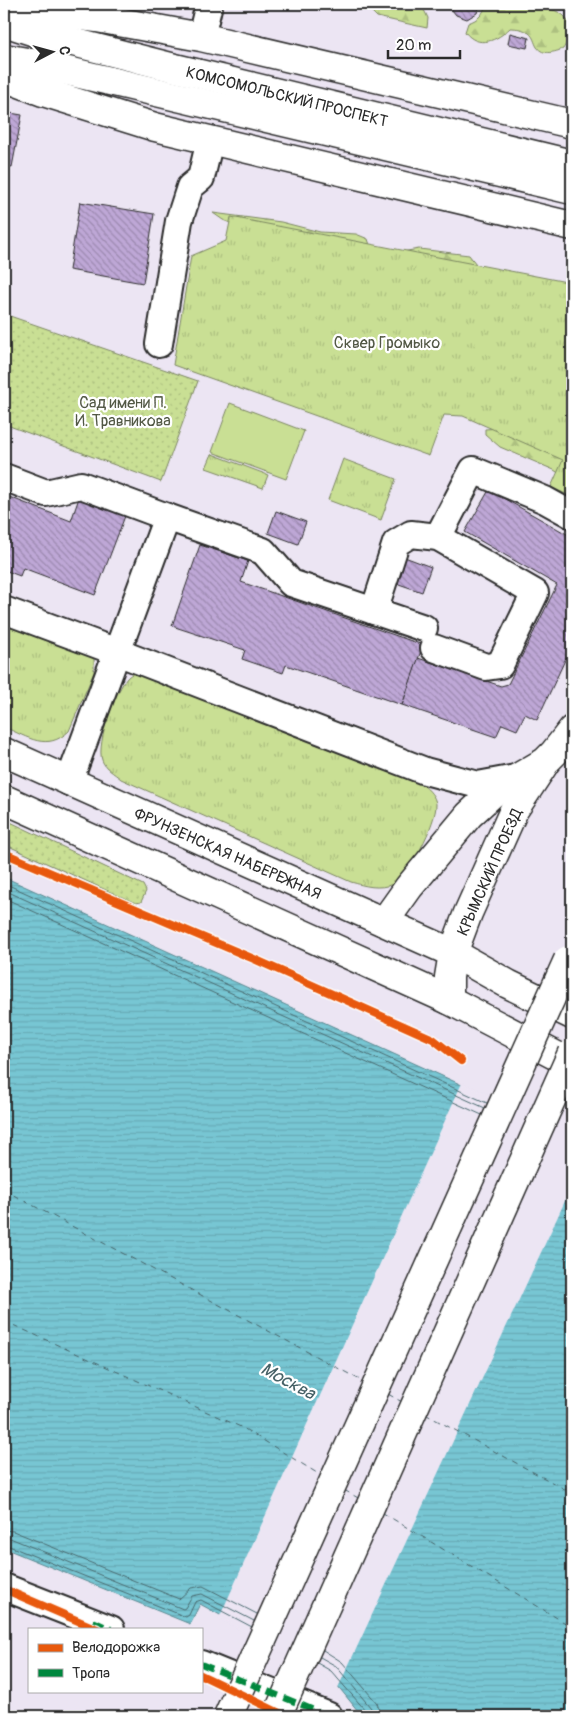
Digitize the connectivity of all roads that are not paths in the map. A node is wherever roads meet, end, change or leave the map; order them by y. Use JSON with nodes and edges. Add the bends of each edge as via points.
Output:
{"nodes":[{"id":1,"x":209,"y":4,"type":"edge"},
{"id":2,"x":4,"y":6,"type":"edge"},
{"id":3,"x":4,"y":22,"type":"edge"},
{"id":4,"x":201,"y":37,"type":"junction"},
{"id":5,"x":4,"y":58,"type":"edge"},
{"id":6,"x":4,"y":77,"type":"edge"},
{"id":7,"x":572,"y":124,"type":"edge"},
{"id":8,"x":210,"y":140,"type":"junction"},
{"id":9,"x":572,"y":164,"type":"edge"},
{"id":10,"x":572,"y":190,"type":"edge"},
{"id":11,"x":572,"y":226,"type":"edge"},
{"id":12,"x":159,"y":344,"type":"dead end"},
{"id":13,"x":4,"y":477,"type":"edge"},
{"id":14,"x":572,"y":515,"type":"edge"},
{"id":15,"x":167,"y":517,"type":"junction"},
{"id":16,"x":438,"y":537,"type":"junction"},
{"id":17,"x":4,"y":610,"type":"edge"},
{"id":18,"x":374,"y":611,"type":"junction"},
{"id":19,"x":118,"y":652,"type":"junction"},
{"id":20,"x":572,"y":730,"type":"edge"},
{"id":21,"x":4,"y":752,"type":"edge"},
{"id":22,"x":547,"y":760,"type":"junction"},
{"id":23,"x":516,"y":778,"type":"junction"},
{"id":24,"x":69,"y":782,"type":"junction"},
{"id":25,"x":4,"y":799,"type":"edge"},
{"id":26,"x":384,"y":922,"type":"junction"},
{"id":27,"x":454,"y":953,"type":"junction"},
{"id":28,"x":570,"y":956,"type":"edge"},
{"id":29,"x":449,"y":1000,"type":"junction"},
{"id":30,"x":572,"y":1015,"type":"edge"},
{"id":31,"x":572,"y":1054,"type":"edge"},
{"id":32,"x":572,"y":1064,"type":"edge"},
{"id":33,"x":4,"y":1586,"type":"edge"},
{"id":34,"x":109,"y":1628,"type":"edge"},
{"id":35,"x":202,"y":1664,"type":"edge"},
{"id":36,"x":228,"y":1716,"type":"edge"},
{"id":37,"x":277,"y":1716,"type":"edge"},
{"id":38,"x":329,"y":1716,"type":"edge"}],
"edges":[{"from":1,"to":4,"type":"street"},
{"from":2,"to":4,"type":"main road","via":[[71,14]]},
{"from":3,"to":9,"type":"main road","name":"КОМСОМОЛЬСКИЙ ПРОСПЕКТ","via":[[171,67]]},
{"from":4,"to":7,"type":"main road"},
{"from":5,"to":10,"type":"main road","name":"КОМСОМОЛЬСКИЙ ПРОСПЕКТ"},
{"from":6,"to":8,"type":"main road","via":[[155,127]]},
{"from":8,"to":11,"type":"main road"},
{"from":8,"to":12,"type":"street","via":[[201,178],[190,187],[179,221]]},
{"from":13,"to":15,"type":"street","via":[[46,493],[82,485]]},
{"from":14,"to":16,"type":"street","via":[[474,470]]},
{"from":15,"to":18,"type":"street","via":[[263,551],[291,583]]},
{"from":15,"to":19,"type":"street"},
{"from":16,"to":18,"type":"street","via":[[411,534],[396,543]]},
{"from":16,"to":18,"type":"street","via":[[535,593],[500,664],[486,667]]},
{"from":17,"to":19,"type":"street"},
{"from":19,"to":23,"type":"street","via":[[425,771],[478,785]]},
{"from":19,"to":24,"type":"street"},
{"from":20,"to":22,"type":"main road","name":"КРЫМСКИЙ ПРОЕЗД"},
{"from":21,"to":24,"type":"main road","name":"ФРУНЗЕНСКАЯ НАБЕРЕЖНАЯ"},
{"from":22,"to":23,"type":"main road"},
{"from":22,"to":27,"type":"main road","name":"КРЫМСКИЙ ПРОЕЗД","via":[[514,810],[468,913]]},
{"from":23,"to":26,"type":"main road","via":[[495,791],[469,815]]},
{"from":24,"to":26,"type":"main road","name":"ФРУНЗЕНСКАЯ НАБЕРЕЖНАЯ"},
{"from":25,"to":29,"type":"main road"},
{"from":26,"to":27,"type":"main road","name":"ФРУНЗЕНСКАЯ НАБЕРЕЖНАЯ"},
{"from":27,"to":29,"type":"main road","name":"КРЫМСКИЙ ПРОЕЗД"},
{"from":27,"to":30,"type":"main road","name":"ФРУНЗЕНСКАЯ НАБЕРЕЖНАЯ"},
{"from":28,"to":36,"type":"main road","bridge":true},
{"from":29,"to":32,"type":"main road"},
{"from":31,"to":37,"type":"main road","bridge":true},
{"from":33,"to":34,"type":"street"},
{"from":35,"to":38,"type":"street"}]}
